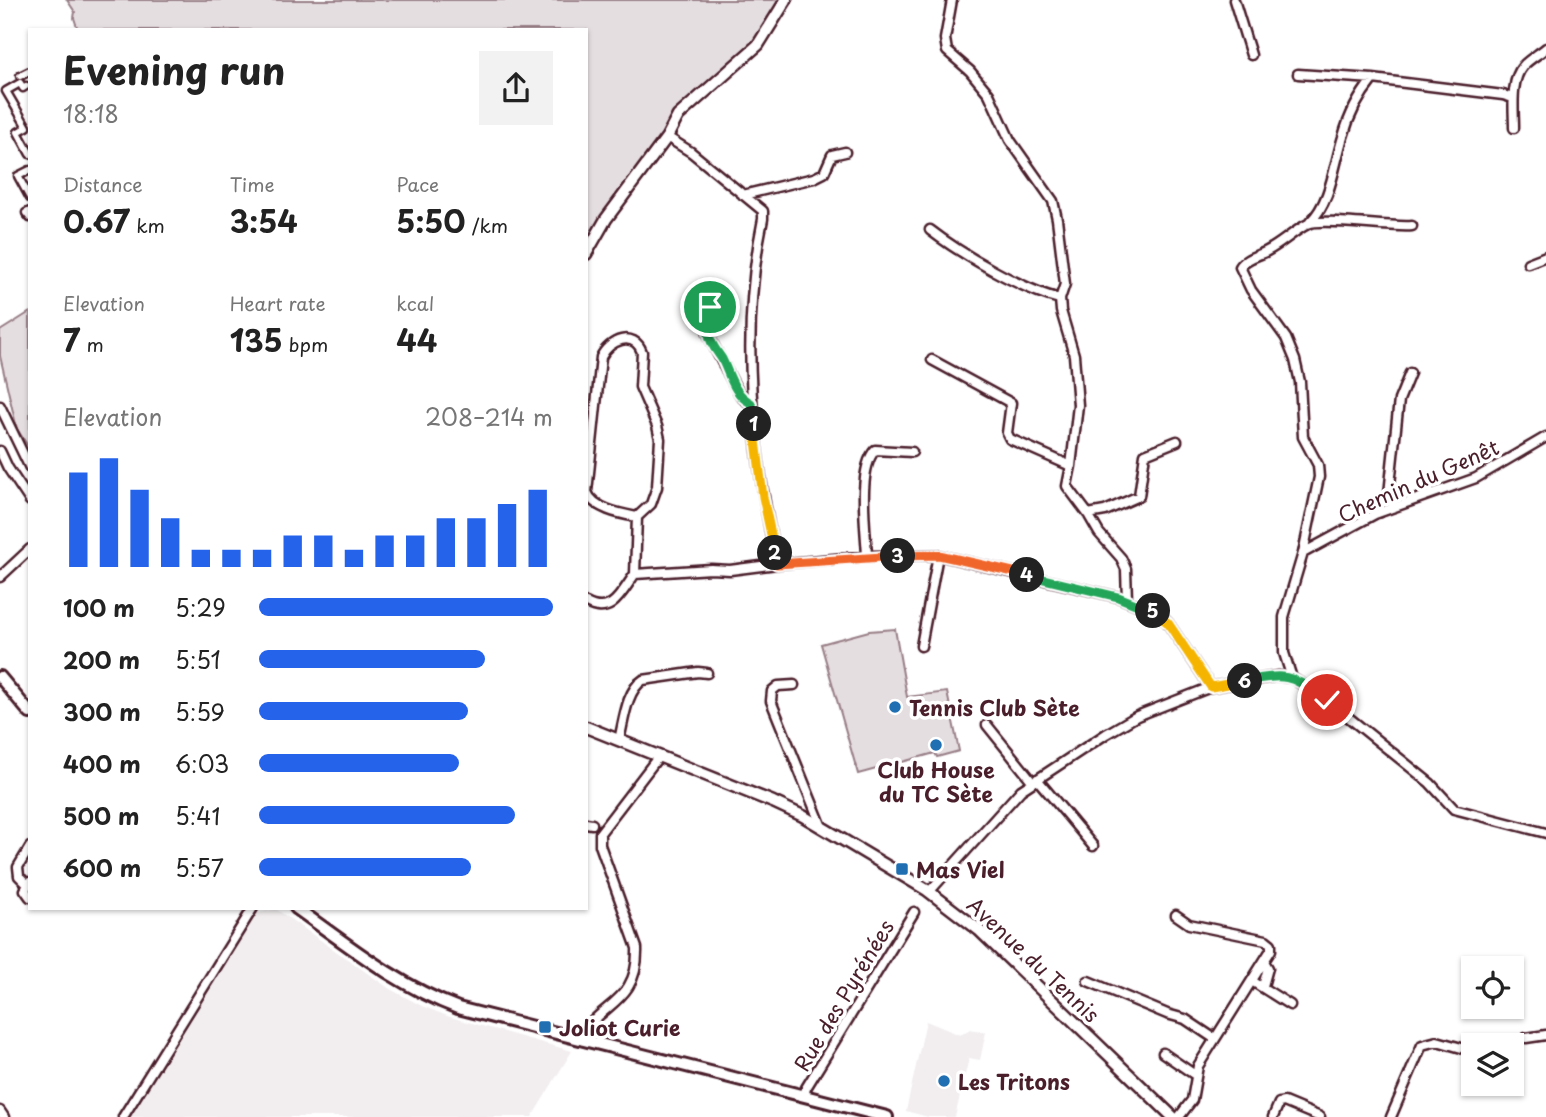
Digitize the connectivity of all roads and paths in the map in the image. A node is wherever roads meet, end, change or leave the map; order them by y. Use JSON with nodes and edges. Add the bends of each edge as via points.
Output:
{"nodes":[{"id":1,"x":786,"y":0,"type":"edge"},
{"id":2,"x":952,"y":0,"type":"edge"},
{"id":3,"x":1234,"y":0,"type":"edge"},
{"id":4,"x":1546,"y":48,"type":"edge"},
{"id":5,"x":1251,"y":55,"type":"dead end"},
{"id":6,"x":28,"y":72,"type":"edge"},
{"id":7,"x":1298,"y":74,"type":"dead end"},
{"id":8,"x":20,"y":76,"type":"dead end"},
{"id":9,"x":1373,"y":79,"type":"junction"},
{"id":10,"x":26,"y":86,"type":"dead end"},
{"id":11,"x":1513,"y":98,"type":"junction"},
{"id":12,"x":1514,"y":128,"type":"dead end"},
{"id":13,"x":667,"y":137,"type":"junction"},
{"id":14,"x":28,"y":150,"type":"edge"},
{"id":15,"x":845,"y":152,"type":"dead end"},
{"id":16,"x":28,"y":171,"type":"edge"},
{"id":17,"x":28,"y":194,"type":"edge"},
{"id":18,"x":743,"y":195,"type":"junction"},
{"id":19,"x":1310,"y":222,"type":"junction"},
{"id":20,"x":1412,"y":226,"type":"dead end"},
{"id":21,"x":930,"y":230,"type":"dead end"},
{"id":22,"x":588,"y":250,"type":"edge"},
{"id":23,"x":1546,"y":256,"type":"edge"},
{"id":24,"x":1528,"y":263,"type":"dead end"},
{"id":25,"x":715,"y":295,"type":"dead end"},
{"id":26,"x":1060,"y":299,"type":"junction"},
{"id":27,"x":932,"y":360,"type":"dead end"},
{"id":28,"x":1410,"y":373,"type":"dead end"},
{"id":29,"x":751,"y":403,"type":"junction"},
{"id":30,"x":0,"y":406,"type":"edge"},
{"id":31,"x":1546,"y":437,"type":"edge"},
{"id":32,"x":1177,"y":441,"type":"dead end"},
{"id":33,"x":0,"y":451,"type":"edge"},
{"id":34,"x":912,"y":452,"type":"dead end"},
{"id":35,"x":28,"y":464,"type":"edge"},
{"id":36,"x":1071,"y":466,"type":"junction"},
{"id":37,"x":588,"y":482,"type":"edge"},
{"id":38,"x":588,"y":496,"type":"edge"},
{"id":39,"x":28,"y":497,"type":"edge"},
{"id":40,"x":1393,"y":506,"type":"junction"},
{"id":41,"x":1088,"y":514,"type":"junction"},
{"id":42,"x":637,"y":517,"type":"junction"},
{"id":43,"x":28,"y":551,"type":"edge"},
{"id":44,"x":1303,"y":553,"type":"junction"},
{"id":45,"x":939,"y":555,"type":"junction"},
{"id":46,"x":867,"y":556,"type":"junction"},
{"id":47,"x":777,"y":564,"type":"junction"},
{"id":48,"x":635,"y":574,"type":"junction"},
{"id":49,"x":0,"y":577,"type":"edge"},
{"id":50,"x":1127,"y":600,"type":"junction"},
{"id":51,"x":588,"y":604,"type":"edge"},
{"id":52,"x":921,"y":646,"type":"dead end"},
{"id":53,"x":707,"y":673,"type":"dead end"},
{"id":54,"x":0,"y":677,"type":"edge"},
{"id":55,"x":1292,"y":678,"type":"junction"},
{"id":56,"x":793,"y":685,"type":"dead end"},
{"id":57,"x":1211,"y":687,"type":"junction"},
{"id":58,"x":28,"y":711,"type":"edge"},
{"id":59,"x":987,"y":724,"type":"dead end"},
{"id":60,"x":588,"y":728,"type":"edge"},
{"id":61,"x":619,"y":740,"type":"junction"},
{"id":62,"x":659,"y":756,"type":"junction"},
{"id":63,"x":1035,"y":780,"type":"junction"},
{"id":64,"x":822,"y":827,"type":"junction"},
{"id":65,"x":1546,"y":832,"type":"edge"},
{"id":66,"x":1093,"y":846,"type":"dead end"},
{"id":67,"x":28,"y":850,"type":"edge"},
{"id":68,"x":28,"y":882,"type":"edge"},
{"id":69,"x":929,"y":892,"type":"junction"},
{"id":70,"x":252,"y":910,"type":"edge"},
{"id":71,"x":299,"y":910,"type":"edge"},
{"id":72,"x":914,"y":912,"type":"dead end"},
{"id":73,"x":1177,"y":915,"type":"dead end"},
{"id":74,"x":1265,"y":963,"type":"junction"},
{"id":75,"x":1088,"y":981,"type":"dead end"},
{"id":76,"x":1252,"y":981,"type":"junction"},
{"id":77,"x":1263,"y":986,"type":"junction"},
{"id":78,"x":1290,"y":1005,"type":"dead end"},
{"id":79,"x":1546,"y":1035,"type":"edge"},
{"id":80,"x":1526,"y":1038,"type":"dead end"},
{"id":81,"x":1215,"y":1039,"type":"junction"},
{"id":82,"x":581,"y":1040,"type":"junction"},
{"id":83,"x":1461,"y":1048,"type":"edge"},
{"id":84,"x":1163,"y":1053,"type":"dead end"},
{"id":85,"x":1195,"y":1074,"type":"junction"},
{"id":86,"x":804,"y":1096,"type":"junction"},
{"id":87,"x":0,"y":1111,"type":"edge"},
{"id":88,"x":4,"y":1117,"type":"edge"},
{"id":89,"x":123,"y":1117,"type":"edge"},
{"id":90,"x":887,"y":1117,"type":"edge"},
{"id":91,"x":1173,"y":1117,"type":"edge"},
{"id":92,"x":1179,"y":1117,"type":"edge"},
{"id":93,"x":1273,"y":1117,"type":"edge"},
{"id":94,"x":1320,"y":1117,"type":"edge"},
{"id":95,"x":1391,"y":1117,"type":"edge"}],
"edges":[{"from":1,"to":13,"type":"street","via":[[758,45],[678,116]]},
{"from":2,"to":26,"type":"street","via":[[947,51],[989,94],[1010,139],[1053,201],[1065,284]]},
{"from":3,"to":5,"type":"street"},
{"from":4,"to":11,"type":"street","via":[[1522,67]]},
{"from":6,"to":8,"type":"street"},
{"from":7,"to":9,"type":"street"},
{"from":9,"to":11,"type":"street"},
{"from":9,"to":19,"type":"street","via":[[1358,97],[1320,212]]},
{"from":10,"to":14,"type":"street","via":[[20,83],[6,91],[27,127],[18,132]]},
{"from":11,"to":12,"type":"street"},
{"from":13,"to":18,"type":"street"},
{"from":13,"to":22,"type":"street"},
{"from":15,"to":18,"type":"street","via":[[832,155],[824,173]]},
{"from":16,"to":17,"type":"street","via":[[18,176]]},
{"from":18,"to":29,"type":"street","via":[[763,211],[752,280]]},
{"from":19,"to":20,"type":"street"},
{"from":19,"to":44,"type":"street","via":[[1240,267],[1286,338],[1298,369],[1303,437],[1318,465],[1319,477]]},
{"from":21,"to":26,"type":"street","via":[[956,250]]},
{"from":23,"to":24,"type":"street"},
{"from":25,"to":29,"type":"street","via":[[710,307],[711,342],[735,387]]},
{"from":26,"to":36,"type":"street","via":[[1074,355],[1078,405]]},
{"from":27,"to":36,"type":"street","via":[[1011,403],[1010,439]]},
{"from":28,"to":40,"type":"street","via":[[1399,400],[1390,494]]},
{"from":29,"to":47,"type":"street"},
{"from":30,"to":35,"type":"street"},
{"from":31,"to":40,"type":"street","name":"Chemin du Genêt","via":[[1476,478]]},
{"from":32,"to":41,"type":"street","via":[[1145,454],[1139,496]]},
{"from":33,"to":39,"type":"street"},
{"from":34,"to":46,"type":"street","via":[[875,450],[869,457],[864,483]]},
{"from":36,"to":41,"type":"street","via":[[1067,486]]},
{"from":37,"to":42,"type":"street","via":[[601,357],[612,342],[635,342],[642,352],[640,387],[660,439],[657,487],[651,504]]},
{"from":38,"to":42,"type":"street","via":[[595,504]]},
{"from":40,"to":44,"type":"street","name":"Chemin du Genêt"},
{"from":41,"to":50,"type":"street","via":[[1126,569]]},
{"from":42,"to":48,"type":"street"},
{"from":43,"to":49,"type":"street"},
{"from":44,"to":55,"type":"street","via":[[1284,617],[1284,653]]},
{"from":45,"to":46,"type":"street"},
{"from":45,"to":50,"type":"street"},
{"from":45,"to":52,"type":"street"},
{"from":46,"to":47,"type":"street"},
{"from":47,"to":48,"type":"street"},
{"from":48,"to":51,"type":"street","via":[[605,608]]},
{"from":50,"to":57,"type":"street","via":[[1158,613],[1168,623]]},
{"from":53,"to":61,"type":"street","via":[[643,680],[635,685]]},
{"from":54,"to":58,"type":"main road"},
{"from":55,"to":57,"type":"street","via":[[1278,676]]},
{"from":55,"to":65,"type":"street","via":[[1385,744],[1454,808]]},
{"from":56,"to":64,"type":"street","via":[[778,686],[771,701]]},
{"from":57,"to":63,"type":"street","via":[[1137,716]]},
{"from":59,"to":63,"type":"street"},
{"from":60,"to":61,"type":"street","name":"Avenue du Tennis"},
{"from":61,"to":62,"type":"street","name":"Avenue du Tennis"},
{"from":62,"to":64,"type":"street","name":"Avenue du Tennis"},
{"from":62,"to":82,"type":"street","via":[[600,833],[600,845],[637,948],[637,965],[622,998],[585,1030]]},
{"from":63,"to":66,"type":"street"},
{"from":63,"to":69,"type":"street","via":[[1007,803]]},
{"from":64,"to":69,"type":"street","name":"Avenue du Tennis"},
{"from":67,"to":68,"type":"street","via":[[18,867],[19,876]]},
{"from":69,"to":91,"type":"street","name":"Avenue du Tennis","via":[[1000,948]]},
{"from":70,"to":89,"type":"street"},
{"from":71,"to":82,"type":"main road","via":[[429,997]]},
{"from":72,"to":86,"type":"street","name":"Rue des Pyrénées"},
{"from":73,"to":74,"type":"street","via":[[1189,924],[1266,940],[1271,950]]},
{"from":74,"to":76,"type":"street"},
{"from":74,"to":77,"type":"street"},
{"from":75,"to":81,"type":"street","via":[[1185,1019]]},
{"from":76,"to":77,"type":"street"},
{"from":76,"to":81,"type":"street"},
{"from":77,"to":78,"type":"street"},
{"from":79,"to":80,"type":"street"},
{"from":81,"to":85,"type":"street"},
{"from":82,"to":86,"type":"main road"},
{"from":83,"to":95,"type":"street","via":[[1437,1041],[1422,1045]]},
{"from":84,"to":85,"type":"street"},
{"from":85,"to":92,"type":"street","via":[[1192,1100]]},
{"from":86,"to":90,"type":"main road"},
{"from":87,"to":88,"type":"street"},
{"from":93,"to":94,"type":"street","via":[[1284,1102]]}]}
